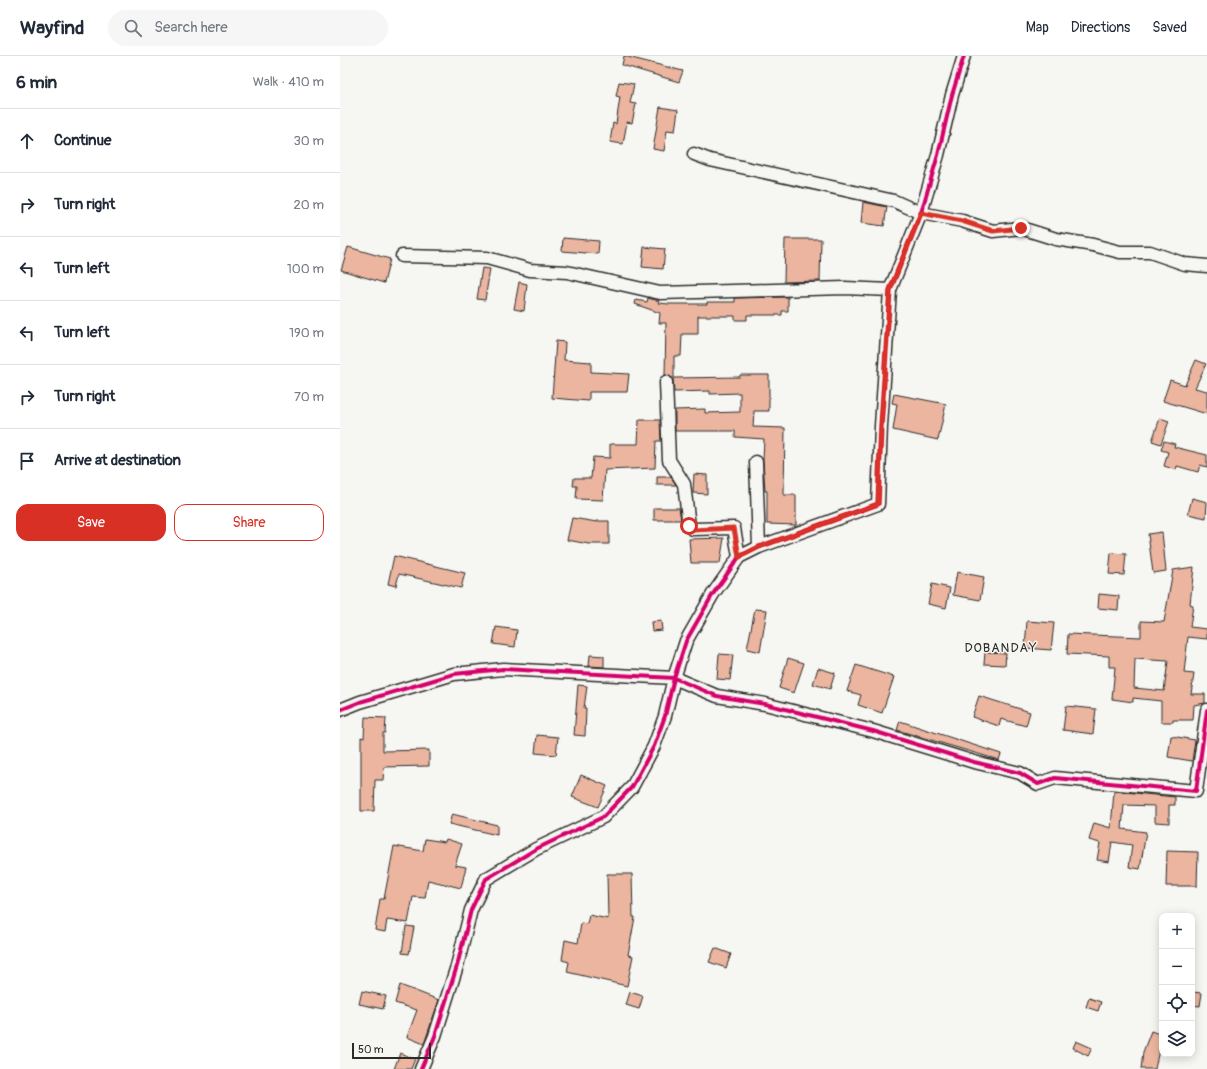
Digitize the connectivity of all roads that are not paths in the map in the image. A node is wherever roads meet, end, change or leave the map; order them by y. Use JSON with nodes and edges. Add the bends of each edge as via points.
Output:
{"nodes":[{"id":1,"x":964,"y":56,"type":"edge"},
{"id":2,"x":694,"y":154,"type":"dead end"},
{"id":3,"x":921,"y":213,"type":"junction"},
{"id":4,"x":402,"y":256,"type":"dead end"},
{"id":5,"x":1207,"y":266,"type":"edge"},
{"id":6,"x":890,"y":290,"type":"junction"},
{"id":7,"x":666,"y":382,"type":"dead end"},
{"id":8,"x":756,"y":462,"type":"dead end"},
{"id":9,"x":759,"y":547,"type":"junction"},
{"id":10,"x":739,"y":557,"type":"junction"},
{"id":11,"x":674,"y":678,"type":"junction"},
{"id":12,"x":340,"y":710,"type":"edge"},
{"id":13,"x":1207,"y":710,"type":"edge"},
{"id":14,"x":421,"y":1069,"type":"edge"}],
"edges":[{"from":1,"to":3,"type":"street"},
{"from":2,"to":3,"type":"street","via":[[710,160],[894,201]]},
{"from":3,"to":5,"type":"street","via":[[962,221],[993,231],[1021,228],[1056,239],[1120,252],[1150,252],[1185,264]]},
{"from":3,"to":6,"type":"street"},
{"from":4,"to":6,"type":"street","via":[[487,258],[530,270],[567,272],[660,294],[845,288]]},
{"from":6,"to":9,"type":"street","via":[[878,504]]},
{"from":7,"to":10,"type":"street","via":[[669,460],[684,484],[689,526],[693,530],[734,528]]},
{"from":8,"to":9,"type":"street"},
{"from":9,"to":10,"type":"street"},
{"from":10,"to":11,"type":"street","via":[[713,594],[686,641]]},
{"from":11,"to":12,"type":"street","via":[[503,669],[454,674]]},
{"from":11,"to":13,"type":"street","via":[[718,696],[764,704],[873,731],[974,762],[1020,773],[1038,784],[1055,778],[1196,791]]},
{"from":11,"to":14,"type":"street","via":[[657,738],[632,788],[603,817],[536,849],[486,879],[471,910],[439,1022]]}]}
